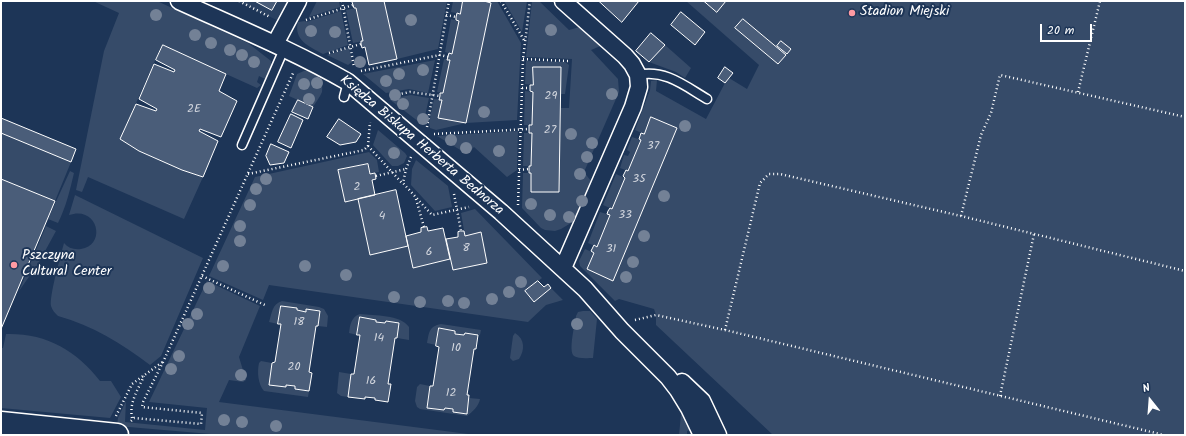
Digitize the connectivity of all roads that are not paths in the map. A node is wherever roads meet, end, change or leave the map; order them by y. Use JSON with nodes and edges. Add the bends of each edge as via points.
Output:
{"nodes":[{"id":1,"x":179,"y":1,"type":"edge"},
{"id":2,"x":298,"y":1,"type":"edge"},
{"id":3,"x":563,"y":1,"type":"edge"},
{"id":4,"x":279,"y":47,"type":"junction"},
{"id":5,"x":638,"y":75,"type":"junction"},
{"id":6,"x":348,"y":82,"type":"junction"},
{"id":7,"x":344,"y":97,"type":"dead end"},
{"id":8,"x":707,"y":99,"type":"dead end"},
{"id":9,"x":242,"y":145,"type":"dead end"},
{"id":10,"x":563,"y":268,"type":"junction"},
{"id":11,"x":682,"y":382,"type":"dead end"},
{"id":12,"x":1,"y":423,"type":"edge"},
{"id":13,"x":124,"y":424,"type":"edge"},
{"id":14,"x":702,"y":435,"type":"edge"},
{"id":15,"x":718,"y":435,"type":"edge"}],
"edges":[{"from":1,"to":4,"type":"street","name":"Księdza Biskupa Herberta Bednorza"},
{"from":2,"to":4,"type":"street","via":[[285,25]]},
{"from":3,"to":5,"type":"street","via":[[625,56]]},
{"from":4,"to":6,"type":"street","name":"Księdza Biskupa Herberta Bednorza","via":[[298,62]]},
{"from":4,"to":9,"type":"lane"},
{"from":5,"to":8,"type":"lane","via":[[658,73],[670,77]]},
{"from":5,"to":10,"type":"street","via":[[639,87],[633,107]]},
{"from":6,"to":7,"type":"lane"},
{"from":6,"to":10,"type":"street","name":"Księdza Biskupa Herberta Bednorza"},
{"from":10,"to":14,"type":"street","name":"Księdza Biskupa Herberta Bednorza","via":[[668,377],[690,408]]},
{"from":11,"to":15,"type":"street","via":[[702,402]]},
{"from":12,"to":13,"type":"main road"}]}
